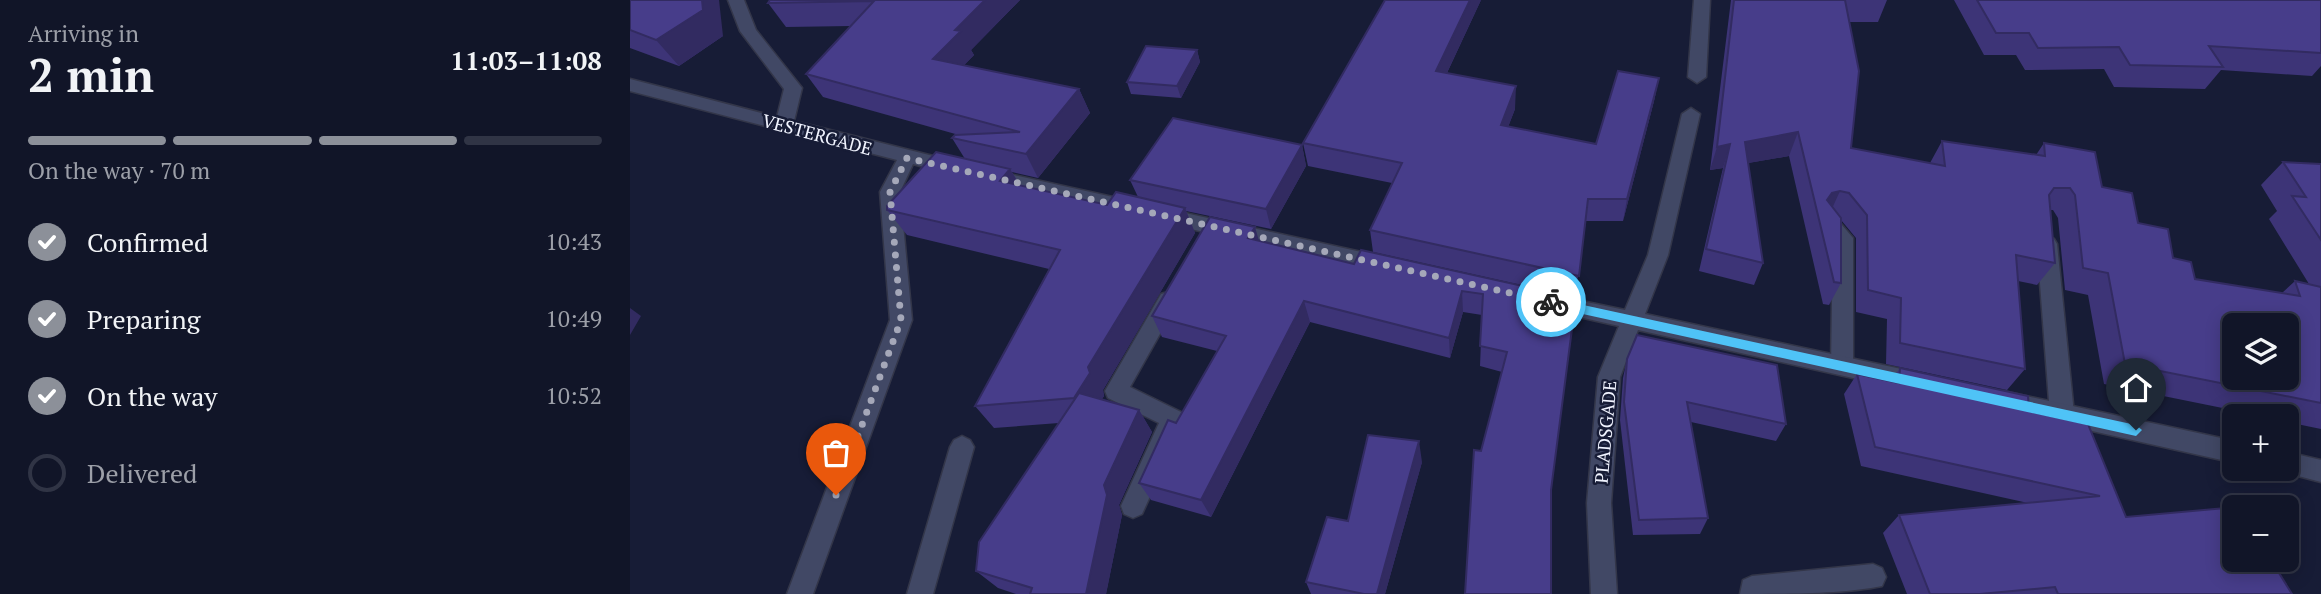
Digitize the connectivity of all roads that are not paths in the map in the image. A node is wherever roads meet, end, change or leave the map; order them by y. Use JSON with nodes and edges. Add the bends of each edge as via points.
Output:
{"nodes":[{"id":1,"x":736,"y":0,"type":"edge"},
{"id":2,"x":1702,"y":0,"type":"edge"},
{"id":3,"x":1697,"y":77,"type":"dead end"},
{"id":4,"x":630,"y":85,"type":"edge"},
{"id":5,"x":1691,"y":114,"type":"dead end"},
{"id":6,"x":784,"y":126,"type":"junction"},
{"id":7,"x":907,"y":158,"type":"junction"},
{"id":8,"x":2045,"y":218,"type":"edge"},
{"id":9,"x":1829,"y":223,"type":"edge"},
{"id":10,"x":1212,"y":226,"type":"junction"},
{"id":11,"x":1198,"y":250,"type":"edge"},
{"id":12,"x":1401,"y":269,"type":"edge"},
{"id":13,"x":1177,"y":285,"type":"edge"},
{"id":14,"x":1523,"y":296,"type":"edge"},
{"id":15,"x":1631,"y":321,"type":"junction"},
{"id":16,"x":1842,"y":366,"type":"junction"},
{"id":17,"x":1945,"y":389,"type":"edge"},
{"id":18,"x":1984,"y":397,"type":"edge"},
{"id":19,"x":2062,"y":414,"type":"junction"},
{"id":20,"x":962,"y":447,"type":"dead end"},
{"id":21,"x":2222,"y":449,"type":"edge"},
{"id":22,"x":2299,"y":466,"type":"edge"},
{"id":23,"x":2321,"y":471,"type":"edge"},
{"id":24,"x":1133,"y":506,"type":"dead end"},
{"id":25,"x":1872,"y":577,"type":"dead end"},
{"id":26,"x":800,"y":594,"type":"edge"},
{"id":27,"x":919,"y":594,"type":"edge"},
{"id":28,"x":1604,"y":594,"type":"edge"},
{"id":29,"x":1753,"y":594,"type":"edge"}],
"edges":[{"from":1,"to":6,"type":"street","via":[[748,31],[793,88]]},
{"from":2,"to":3,"type":"street"},
{"from":4,"to":6,"type":"street","name":"VESTERGADE"},
{"from":5,"to":15,"type":"street","name":"PLADSGADE","via":[[1658,255]]},
{"from":6,"to":7,"type":"street","name":"VESTERGADE"},
{"from":7,"to":10,"type":"street","name":"VESTERGADE"},
{"from":7,"to":26,"type":"street","via":[[890,192],[901,320]]},
{"from":8,"to":19,"type":"street"},
{"from":9,"to":16,"type":"street","via":[[1843,239]]},
{"from":10,"to":11,"type":"street"},
{"from":10,"to":12,"type":"street","name":"VESTERGADE"},
{"from":13,"to":24,"type":"street","via":[[1116,391],[1173,419]]},
{"from":14,"to":15,"type":"street"},
{"from":15,"to":16,"type":"street"},
{"from":15,"to":28,"type":"street","name":"PLADSGADE","via":[[1609,377],[1599,503]]},
{"from":16,"to":17,"type":"street"},
{"from":18,"to":19,"type":"street"},
{"from":19,"to":21,"type":"street"},
{"from":20,"to":27,"type":"street"},
{"from":22,"to":23,"type":"street"},
{"from":25,"to":29,"type":"street","via":[[1752,589]]}]}
